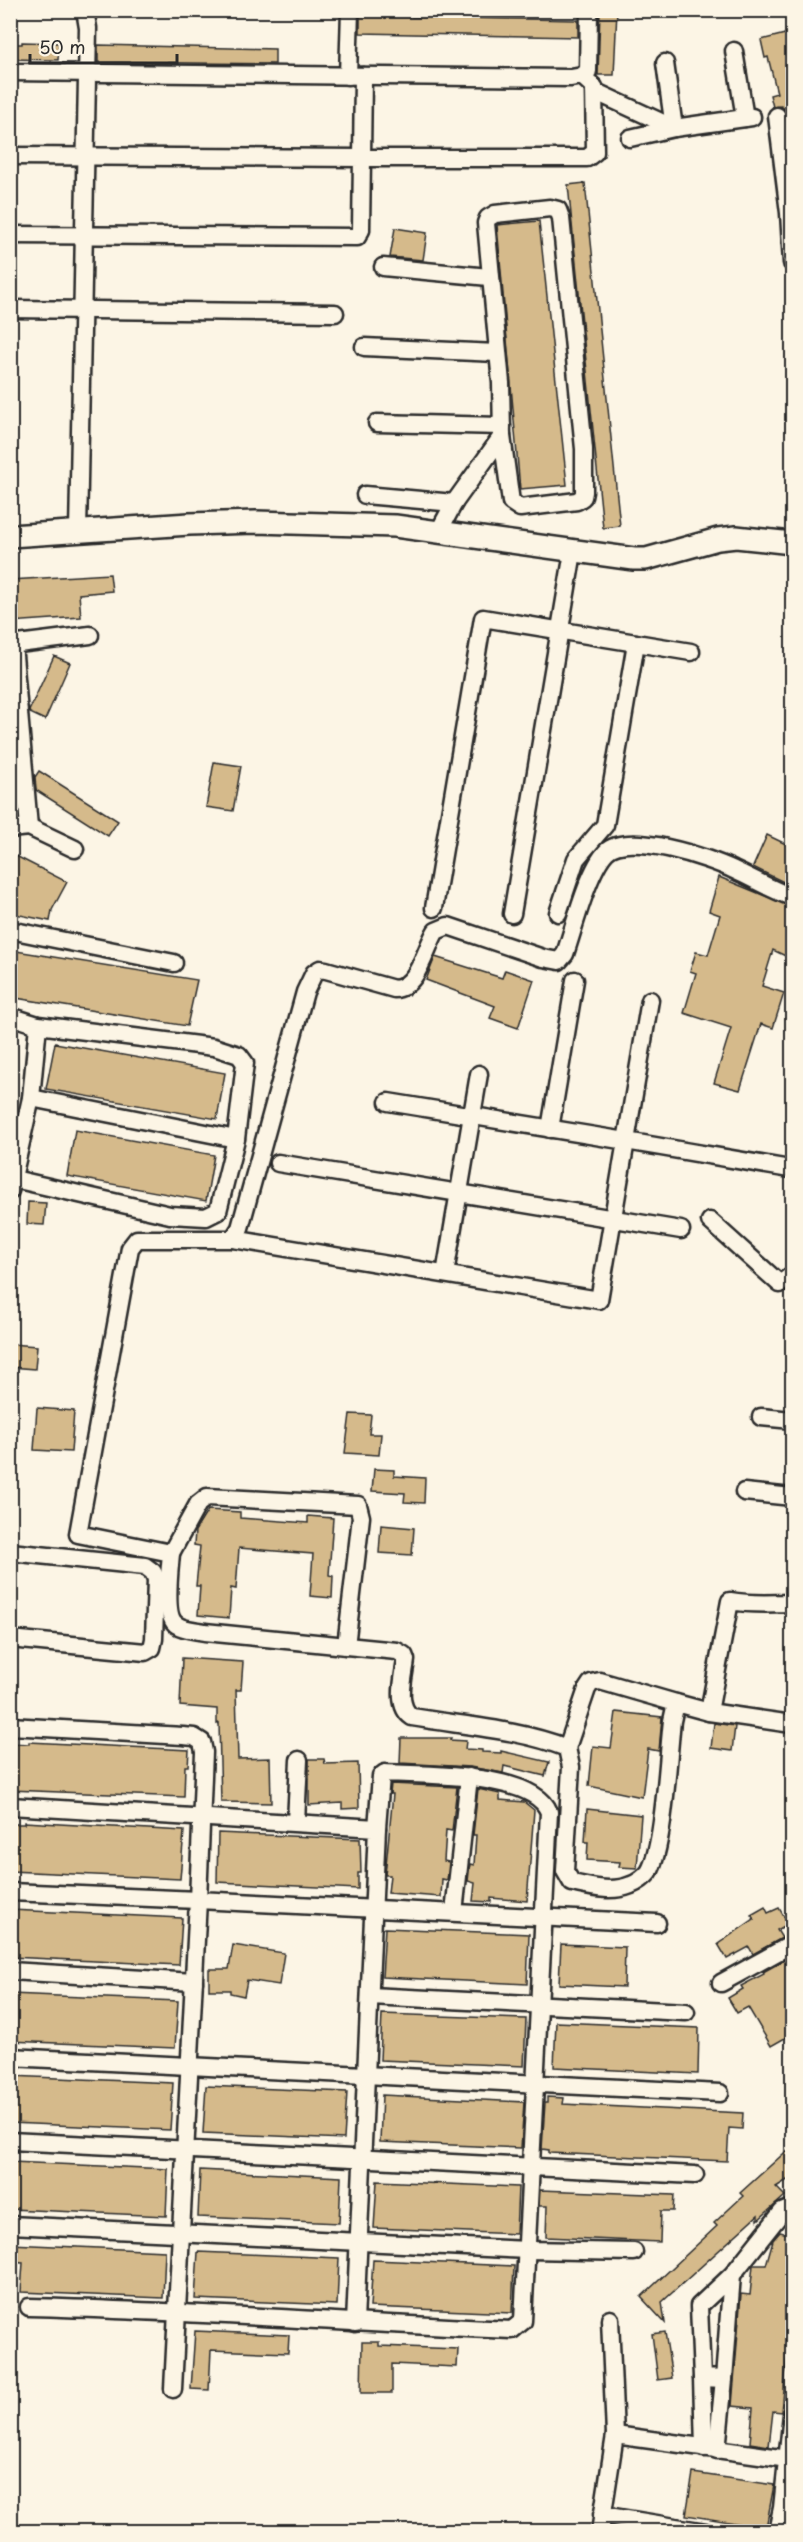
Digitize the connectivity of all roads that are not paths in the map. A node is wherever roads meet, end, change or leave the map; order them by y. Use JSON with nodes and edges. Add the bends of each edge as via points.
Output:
{"nodes":[{"id":1,"x":85,"y":10,"type":"edge"},
{"id":2,"x":350,"y":10,"type":"edge"},
{"id":3,"x":589,"y":10,"type":"edge"},
{"id":4,"x":734,"y":51,"type":"dead end"},
{"id":5,"x":665,"y":63,"type":"dead end"},
{"id":6,"x":10,"y":72,"type":"edge"},
{"id":7,"x":87,"y":73,"type":"junction"},
{"id":8,"x":356,"y":76,"type":"junction"},
{"id":9,"x":582,"y":76,"type":"junction"},
{"id":10,"x":594,"y":91,"type":"junction"},
{"id":11,"x":777,"y":116,"type":"dead end"},
{"id":12,"x":674,"y":128,"type":"junction"},
{"id":13,"x":630,"y":138,"type":"dead end"},
{"id":14,"x":10,"y":156,"type":"edge"},
{"id":15,"x":85,"y":157,"type":"junction"},
{"id":16,"x":362,"y":158,"type":"junction"},
{"id":17,"x":791,"y":212,"type":"edge"},
{"id":18,"x":10,"y":235,"type":"edge"},
{"id":19,"x":84,"y":236,"type":"junction"},
{"id":20,"x":792,"y":263,"type":"edge"},
{"id":21,"x":383,"y":267,"type":"dead end"},
{"id":22,"x":489,"y":277,"type":"junction"},
{"id":23,"x":10,"y":309,"type":"edge"},
{"id":24,"x":82,"y":309,"type":"junction"},
{"id":25,"x":334,"y":313,"type":"dead end"},
{"id":26,"x":364,"y":347,"type":"dead end"},
{"id":27,"x":497,"y":353,"type":"junction"},
{"id":28,"x":376,"y":423,"type":"dead end"},
{"id":29,"x":502,"y":431,"type":"junction"},
{"id":30,"x":365,"y":495,"type":"dead end"},
{"id":31,"x":454,"y":503,"type":"junction"},
{"id":32,"x":439,"y":531,"type":"junction"},
{"id":33,"x":78,"y":532,"type":"junction"},
{"id":34,"x":10,"y":536,"type":"edge"},
{"id":35,"x":792,"y":543,"type":"edge"},
{"id":36,"x":573,"y":552,"type":"junction"},
{"id":37,"x":560,"y":630,"type":"junction"},
{"id":38,"x":90,"y":635,"type":"dead end"},
{"id":39,"x":636,"y":643,"type":"junction"},
{"id":40,"x":12,"y":645,"type":"edge"},
{"id":41,"x":692,"y":652,"type":"dead end"},
{"id":42,"x":29,"y":827,"type":"junction"},
{"id":43,"x":10,"y":829,"type":"edge"},
{"id":44,"x":75,"y":849,"type":"dead end"},
{"id":45,"x":792,"y":897,"type":"edge"},
{"id":46,"x":434,"y":908,"type":"dead end"},
{"id":47,"x":512,"y":914,"type":"dead end"},
{"id":48,"x":558,"y":914,"type":"dead end"},
{"id":49,"x":10,"y":930,"type":"edge"},
{"id":50,"x":174,"y":963,"type":"dead end"},
{"id":51,"x":576,"y":980,"type":"dead end"},
{"id":52,"x":650,"y":1000,"type":"dead end"},
{"id":53,"x":10,"y":1016,"type":"edge"},
{"id":54,"x":38,"y":1024,"type":"junction"},
{"id":55,"x":479,"y":1074,"type":"dead end"},
{"id":56,"x":31,"y":1098,"type":"junction"},
{"id":57,"x":388,"y":1102,"type":"dead end"},
{"id":58,"x":472,"y":1116,"type":"junction"},
{"id":59,"x":550,"y":1129,"type":"junction"},
{"id":60,"x":236,"y":1138,"type":"junction"},
{"id":61,"x":626,"y":1141,"type":"junction"},
{"id":62,"x":278,"y":1163,"type":"dead end"},
{"id":63,"x":790,"y":1169,"type":"dead end"},
{"id":64,"x":12,"y":1185,"type":"edge"},
{"id":65,"x":459,"y":1193,"type":"junction"},
{"id":66,"x":613,"y":1219,"type":"junction"},
{"id":67,"x":710,"y":1221,"type":"dead end"},
{"id":68,"x":681,"y":1230,"type":"dead end"},
{"id":69,"x":233,"y":1239,"type":"junction"},
{"id":70,"x":445,"y":1274,"type":"junction"},
{"id":71,"x":792,"y":1275,"type":"edge"},
{"id":72,"x":761,"y":1417,"type":"dead end"},
{"id":73,"x":792,"y":1420,"type":"edge"},
{"id":74,"x":744,"y":1492,"type":"dead end"},
{"id":75,"x":792,"y":1497,"type":"edge"},
{"id":76,"x":10,"y":1552,"type":"edge"},
{"id":77,"x":171,"y":1552,"type":"junction"},
{"id":78,"x":792,"y":1603,"type":"edge"},
{"id":79,"x":10,"y":1639,"type":"edge"},
{"id":80,"x":346,"y":1646,"type":"junction"},
{"id":81,"x":676,"y":1703,"type":"junction"},
{"id":82,"x":709,"y":1712,"type":"junction"},
{"id":83,"x":792,"y":1724,"type":"edge"},
{"id":84,"x":10,"y":1726,"type":"edge"},
{"id":85,"x":567,"y":1748,"type":"junction"},
{"id":86,"x":299,"y":1760,"type":"dead end"},
{"id":87,"x":469,"y":1777,"type":"junction"},
{"id":88,"x":10,"y":1806,"type":"edge"},
{"id":89,"x":202,"y":1817,"type":"junction"},
{"id":90,"x":296,"y":1822,"type":"junction"},
{"id":91,"x":377,"y":1827,"type":"junction"},
{"id":92,"x":10,"y":1892,"type":"edge"},
{"id":93,"x":198,"y":1900,"type":"junction"},
{"id":94,"x":375,"y":1909,"type":"junction"},
{"id":95,"x":454,"y":1912,"type":"junction"},
{"id":96,"x":544,"y":1917,"type":"junction"},
{"id":97,"x":657,"y":1923,"type":"dead end"},
{"id":98,"x":792,"y":1944,"type":"edge"},
{"id":99,"x":10,"y":1971,"type":"edge"},
{"id":100,"x":194,"y":1982,"type":"junction"},
{"id":101,"x":721,"y":1983,"type":"dead end"},
{"id":102,"x":370,"y":1996,"type":"junction"},
{"id":103,"x":540,"y":2004,"type":"junction"},
{"id":104,"x":686,"y":2012,"type":"dead end"},
{"id":105,"x":10,"y":2057,"type":"edge"},
{"id":106,"x":189,"y":2065,"type":"junction"},
{"id":107,"x":365,"y":2074,"type":"junction"},
{"id":108,"x":536,"y":2083,"type":"junction"},
{"id":109,"x":720,"y":2092,"type":"dead end"},
{"id":110,"x":10,"y":2141,"type":"edge"},
{"id":111,"x":185,"y":2149,"type":"junction"},
{"id":112,"x":362,"y":2158,"type":"junction"},
{"id":113,"x":532,"y":2166,"type":"junction"},
{"id":114,"x":695,"y":2175,"type":"dead end"},
{"id":115,"x":792,"y":2208,"type":"edge"},
{"id":116,"x":10,"y":2225,"type":"edge"},
{"id":117,"x":181,"y":2233,"type":"junction"},
{"id":118,"x":358,"y":2242,"type":"junction"},
{"id":119,"x":528,"y":2250,"type":"junction"},
{"id":120,"x":634,"y":2252,"type":"dead end"},
{"id":121,"x":732,"y":2275,"type":"junction"},
{"id":122,"x":29,"y":2307,"type":"dead end"},
{"id":123,"x":177,"y":2311,"type":"junction"},
{"id":124,"x":610,"y":2319,"type":"dead end"},
{"id":125,"x":355,"y":2323,"type":"junction"},
{"id":126,"x":702,"y":2378,"type":"junction"},
{"id":127,"x":724,"y":2379,"type":"junction"},
{"id":128,"x":172,"y":2389,"type":"dead end"},
{"id":129,"x":792,"y":2414,"type":"edge"},
{"id":130,"x":791,"y":2432,"type":"edge"},
{"id":131,"x":615,"y":2435,"type":"junction"},
{"id":132,"x":710,"y":2449,"type":"junction"},
{"id":133,"x":788,"y":2459,"type":"junction"},
{"id":134,"x":787,"y":2509,"type":"edge"},
{"id":135,"x":601,"y":2523,"type":"edge"},
{"id":136,"x":705,"y":2532,"type":"edge"},
{"id":137,"x":777,"y":2532,"type":"edge"}],
"edges":[{"from":1,"to":7,"type":"street"},
{"from":2,"to":8,"type":"street"},
{"from":3,"to":9,"type":"street","via":[[588,71]]},
{"from":4,"to":12,"type":"street","via":[[748,117]]},
{"from":5,"to":12,"type":"street"},
{"from":6,"to":7,"type":"street"},
{"from":7,"to":8,"type":"street"},
{"from":7,"to":15,"type":"street"},
{"from":8,"to":9,"type":"street"},
{"from":8,"to":16,"type":"street"},
{"from":9,"to":10,"type":"street"},
{"from":10,"to":12,"type":"street"},
{"from":10,"to":16,"type":"street","via":[[595,152],[586,159]]},
{"from":11,"to":17,"type":"street"},
{"from":12,"to":13,"type":"street"},
{"from":14,"to":15,"type":"street"},
{"from":15,"to":16,"type":"street"},
{"from":15,"to":19,"type":"street"},
{"from":16,"to":19,"type":"street","via":[[361,230],[357,237]]},
{"from":17,"to":20,"type":"street"},
{"from":18,"to":19,"type":"street"},
{"from":19,"to":24,"type":"street"},
{"from":21,"to":22,"type":"street"},
{"from":22,"to":27,"type":"street"},
{"from":22,"to":29,"type":"street","via":[[488,218],[495,214],[558,210],[584,449],[583,497],[520,508],[512,505]]},
{"from":23,"to":24,"type":"street"},
{"from":24,"to":25,"type":"street"},
{"from":24,"to":33,"type":"street"},
{"from":26,"to":27,"type":"street"},
{"from":27,"to":29,"type":"street"},
{"from":28,"to":29,"type":"street"},
{"from":29,"to":31,"type":"street"},
{"from":30,"to":31,"type":"street"},
{"from":31,"to":32,"type":"street"},
{"from":32,"to":33,"type":"street","via":[[256,522]]},
{"from":32,"to":36,"type":"street"},
{"from":33,"to":34,"type":"street"},
{"from":35,"to":36,"type":"street","via":[[736,537],[646,559]]},
{"from":36,"to":37,"type":"street"},
{"from":37,"to":39,"type":"street"},
{"from":37,"to":46,"type":"street","via":[[483,618]]},
{"from":37,"to":47,"type":"street"},
{"from":38,"to":40,"type":"street"},
{"from":39,"to":41,"type":"street"},
{"from":39,"to":48,"type":"street","via":[[605,825],[576,859]]},
{"from":40,"to":42,"type":"street"},
{"from":42,"to":43,"type":"street"},
{"from":42,"to":44,"type":"street"},
{"from":45,"to":69,"type":"street","via":[[732,869],[660,846],[628,843],[611,848],[596,866],[565,954],[559,960],[552,961],[448,926],[436,931],[411,983],[403,988],[320,969],[305,992],[240,1228]]},
{"from":49,"to":50,"type":"street"},
{"from":51,"to":59,"type":"street"},
{"from":52,"to":61,"type":"street"},
{"from":53,"to":54,"type":"street"},
{"from":54,"to":56,"type":"street"},
{"from":54,"to":60,"type":"street","via":[[201,1044],[239,1055],[246,1066]]},
{"from":55,"to":58,"type":"street"},
{"from":56,"to":60,"type":"street"},
{"from":56,"to":64,"type":"street"},
{"from":57,"to":58,"type":"street"},
{"from":58,"to":59,"type":"street"},
{"from":58,"to":65,"type":"street"},
{"from":59,"to":61,"type":"street"},
{"from":60,"to":64,"type":"street","via":[[218,1211],[206,1217],[170,1215]]},
{"from":61,"to":63,"type":"street"},
{"from":61,"to":66,"type":"street"},
{"from":62,"to":65,"type":"street"},
{"from":65,"to":66,"type":"street"},
{"from":65,"to":70,"type":"street"},
{"from":66,"to":68,"type":"street"},
{"from":66,"to":70,"type":"street","via":[[599,1300]]},
{"from":67,"to":71,"type":"street","via":[[780,1284]]},
{"from":69,"to":70,"type":"street"},
{"from":69,"to":77,"type":"street","via":[[137,1239],[127,1259],[78,1534]]},
{"from":72,"to":73,"type":"street"},
{"from":74,"to":75,"type":"street"},
{"from":76,"to":79,"type":"street","via":[[145,1566],[156,1579],[154,1639],[152,1648],[145,1652]]},
{"from":77,"to":80,"type":"street","via":[[169,1610],[179,1627]]},
{"from":77,"to":80,"type":"street","via":[[198,1504],[207,1497],[358,1505],[361,1517]]},
{"from":78,"to":82,"type":"street","via":[[752,1605],[730,1600]]},
{"from":80,"to":85,"type":"street","via":[[404,1655],[402,1704],[412,1717],[519,1734]]},
{"from":81,"to":82,"type":"street"},
{"from":81,"to":85,"type":"street","via":[[600,1681],[591,1683]]},
{"from":81,"to":85,"type":"street","via":[[654,1861],[648,1873],[632,1885],[598,1888],[572,1883],[566,1876],[571,1767]]},
{"from":82,"to":83,"type":"street"},
{"from":84,"to":89,"type":"street","via":[[197,1739],[204,1752]]},
{"from":86,"to":90,"type":"street"},
{"from":87,"to":91,"type":"street","via":[[385,1773],[381,1776]]},
{"from":87,"to":95,"type":"street"},
{"from":87,"to":96,"type":"street","via":[[509,1784],[547,1804]]},
{"from":88,"to":89,"type":"street"},
{"from":89,"to":90,"type":"street"},
{"from":89,"to":93,"type":"street"},
{"from":90,"to":91,"type":"street"},
{"from":91,"to":94,"type":"street"},
{"from":92,"to":93,"type":"street"},
{"from":93,"to":94,"type":"street"},
{"from":93,"to":100,"type":"street"},
{"from":94,"to":95,"type":"street"},
{"from":94,"to":102,"type":"street"},
{"from":95,"to":96,"type":"street"},
{"from":96,"to":97,"type":"street"},
{"from":96,"to":103,"type":"street"},
{"from":98,"to":101,"type":"street"},
{"from":99,"to":100,"type":"street"},
{"from":100,"to":106,"type":"street"},
{"from":102,"to":103,"type":"street"},
{"from":102,"to":107,"type":"street"},
{"from":103,"to":104,"type":"street"},
{"from":103,"to":108,"type":"street"},
{"from":105,"to":106,"type":"street"},
{"from":106,"to":107,"type":"street"},
{"from":106,"to":111,"type":"street"},
{"from":107,"to":108,"type":"street"},
{"from":107,"to":112,"type":"street"},
{"from":108,"to":109,"type":"street"},
{"from":108,"to":113,"type":"street"},
{"from":110,"to":111,"type":"street"},
{"from":111,"to":112,"type":"street"},
{"from":111,"to":117,"type":"street"},
{"from":112,"to":113,"type":"street"},
{"from":112,"to":118,"type":"street"},
{"from":113,"to":114,"type":"street"},
{"from":113,"to":119,"type":"street"},
{"from":115,"to":121,"type":"street","via":[[782,2212]]},
{"from":116,"to":117,"type":"street"},
{"from":117,"to":118,"type":"street"},
{"from":117,"to":123,"type":"street"},
{"from":118,"to":119,"type":"street"},
{"from":118,"to":125,"type":"street"},
{"from":119,"to":120,"type":"street"},
{"from":119,"to":125,"type":"street","via":[[525,2317],[512,2330]]},
{"from":121,"to":126,"type":"street","via":[[699,2306]]},
{"from":121,"to":127,"type":"street"},
{"from":122,"to":123,"type":"street"},
{"from":123,"to":125,"type":"street"},
{"from":123,"to":128,"type":"street"},
{"from":124,"to":131,"type":"street"},
{"from":126,"to":127,"type":"street"},
{"from":126,"to":132,"type":"street"},
{"from":127,"to":132,"type":"street"},
{"from":129,"to":130,"type":"street"},
{"from":130,"to":133,"type":"street"},
{"from":131,"to":132,"type":"street"},
{"from":131,"to":135,"type":"street"},
{"from":132,"to":133,"type":"street"},
{"from":133,"to":134,"type":"street"},
{"from":134,"to":137,"type":"street"},
{"from":135,"to":136,"type":"street"}]}
